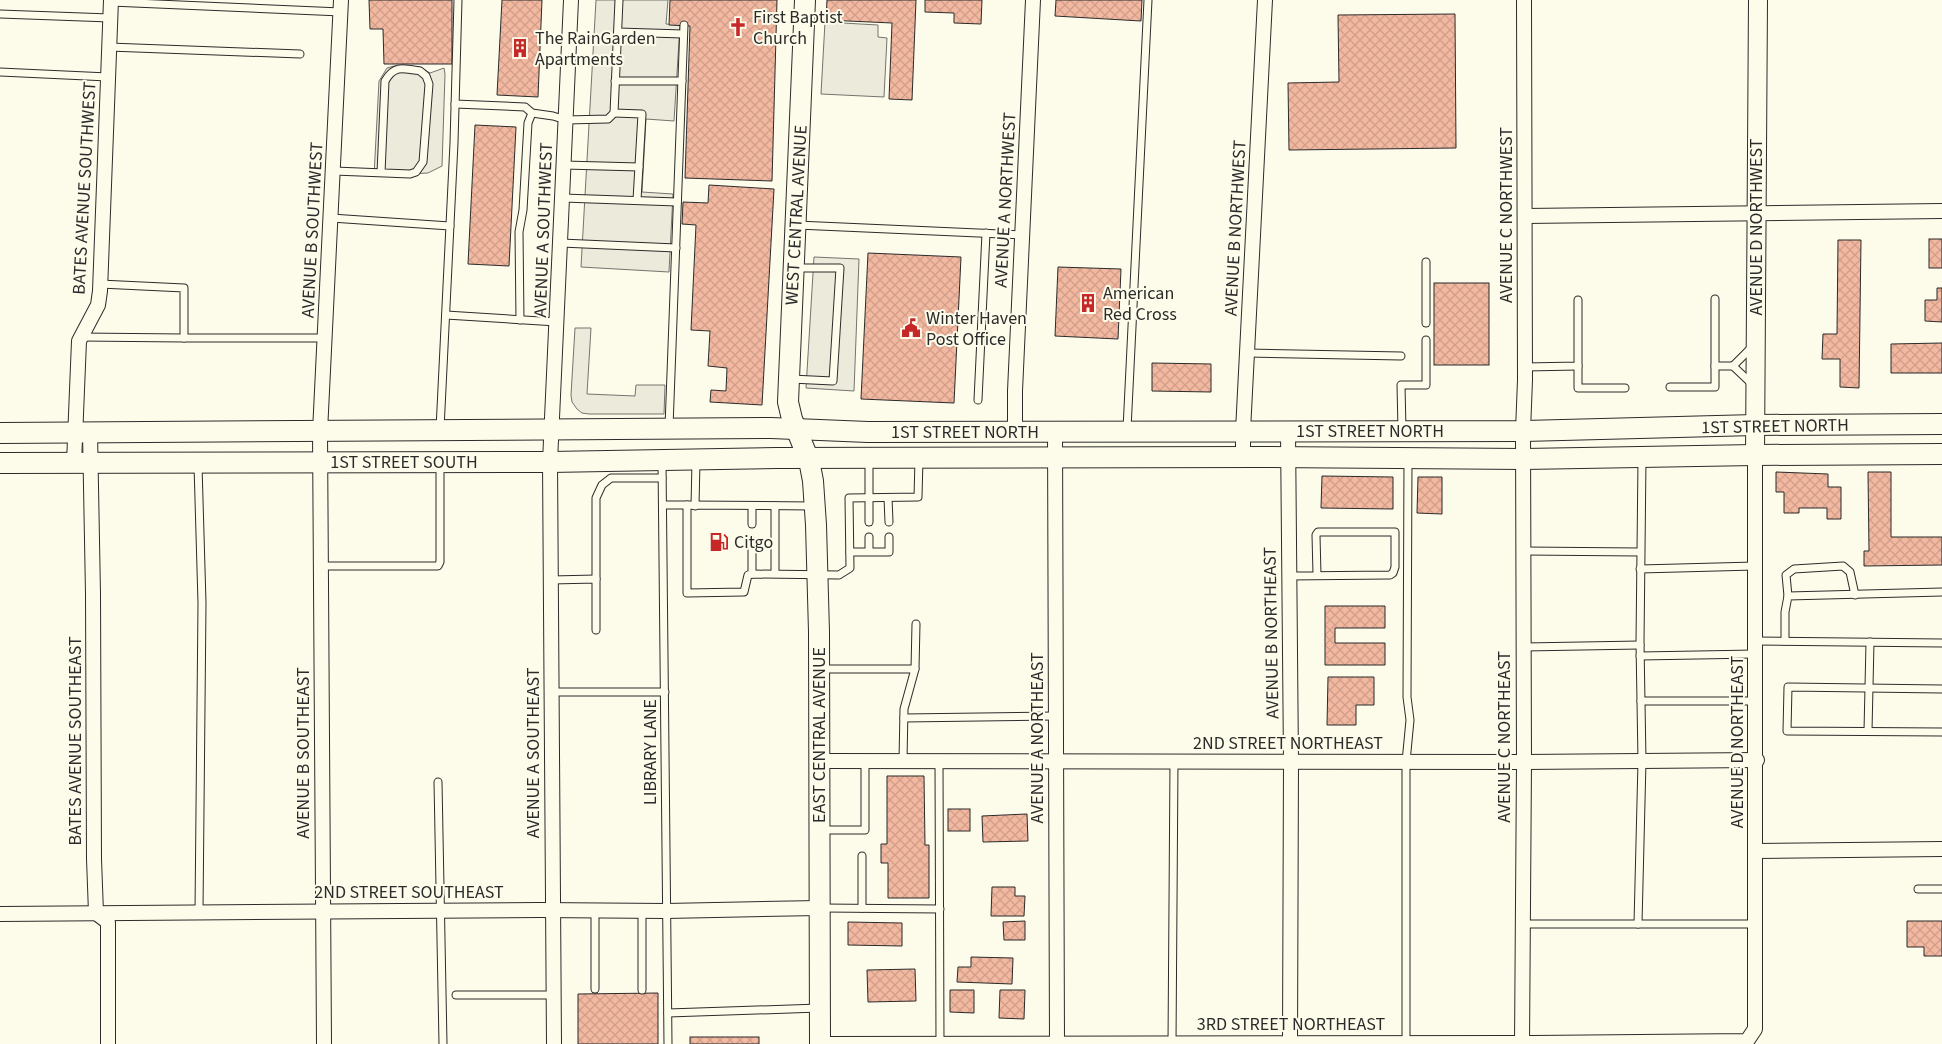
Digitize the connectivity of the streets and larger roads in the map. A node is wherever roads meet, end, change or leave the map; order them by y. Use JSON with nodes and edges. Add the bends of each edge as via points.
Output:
{"nodes":[{"id":1,"x":571,"y":0,"type":"edge"},
{"id":2,"x":806,"y":0,"type":"edge"},
{"id":3,"x":1033,"y":0,"type":"edge"},
{"id":4,"x":1265,"y":0,"type":"edge"},
{"id":5,"x":1524,"y":0,"type":"edge"},
{"id":6,"x":1758,"y":0,"type":"edge"},
{"id":7,"x":111,"y":1,"type":"edge"},
{"id":8,"x":341,"y":6,"type":"edge"},
{"id":9,"x":1942,"y":211,"type":"edge"},
{"id":10,"x":1755,"y":213,"type":"junction"},
{"id":11,"x":1525,"y":216,"type":"junction"},
{"id":12,"x":1942,"y":424,"type":"edge"},
{"id":13,"x":1756,"y":425,"type":"junction"},
{"id":14,"x":797,"y":429,"type":"junction"},
{"id":15,"x":552,"y":430,"type":"junction"},
{"id":16,"x":1522,"y":430,"type":"junction"},
{"id":17,"x":1243,"y":431,"type":"junction"},
{"id":18,"x":1288,"y":431,"type":"junction"},
{"id":19,"x":320,"y":432,"type":"junction"},
{"id":20,"x":1015,"y":432,"type":"junction"},
{"id":21,"x":1055,"y":432,"type":"junction"},
{"id":22,"x":0,"y":433,"type":"edge"},
{"id":23,"x":82,"y":433,"type":"junction"},
{"id":24,"x":1942,"y":454,"type":"edge"},
{"id":25,"x":1755,"y":455,"type":"junction"},
{"id":26,"x":1244,"y":457,"type":"junction"},
{"id":27,"x":1054,"y":458,"type":"junction"},
{"id":28,"x":1289,"y":458,"type":"junction"},
{"id":29,"x":1524,"y":459,"type":"junction"},
{"id":30,"x":809,"y":460,"type":"junction"},
{"id":31,"x":321,"y":462,"type":"junction"},
{"id":32,"x":550,"y":462,"type":"junction"},
{"id":33,"x":0,"y":463,"type":"edge"},
{"id":34,"x":82,"y":464,"type":"junction"},
{"id":35,"x":1756,"y":760,"type":"junction"},
{"id":36,"x":819,"y":761,"type":"junction"},
{"id":37,"x":1056,"y":761,"type":"junction"},
{"id":38,"x":1291,"y":762,"type":"junction"},
{"id":39,"x":1524,"y":762,"type":"junction"},
{"id":40,"x":1942,"y":850,"type":"edge"},
{"id":41,"x":1756,"y":851,"type":"junction"},
{"id":42,"x":819,"y":908,"type":"junction"},
{"id":43,"x":553,"y":910,"type":"junction"},
{"id":44,"x":323,"y":912,"type":"junction"},
{"id":45,"x":96,"y":913,"type":"junction"},
{"id":46,"x":0,"y":914,"type":"edge"},
{"id":47,"x":1756,"y":1029,"type":"joint"},
{"id":48,"x":1406,"y":1043,"type":"edge"},
{"id":49,"x":108,"y":1044,"type":"edge"},
{"id":50,"x":324,"y":1044,"type":"edge"},
{"id":51,"x":554,"y":1044,"type":"edge"},
{"id":52,"x":820,"y":1044,"type":"edge"},
{"id":53,"x":872,"y":1044,"type":"edge"},
{"id":54,"x":940,"y":1044,"type":"edge"},
{"id":55,"x":1057,"y":1044,"type":"edge"},
{"id":56,"x":1172,"y":1044,"type":"edge"},
{"id":57,"x":1290,"y":1044,"type":"edge"},
{"id":58,"x":1522,"y":1044,"type":"edge"}],
"edges":[{"from":1,"to":15,"type":"street","name":"AVENUE A SOUTHWEST"},
{"from":2,"to":14,"type":"main road","name":"WEST CENTRAL AVENUE","via":[[788,402]]},
{"from":3,"to":20,"type":"street","name":"AVENUE A NORTHWEST"},
{"from":4,"to":17,"type":"street","name":"AVENUE B NORTHWEST"},
{"from":5,"to":11,"type":"street","name":"AVENUE C NORTHWEST"},
{"from":6,"to":10,"type":"street","name":"AVENUE D NORTHWEST"},
{"from":7,"to":23,"type":"street","name":"BATES AVENUE SOUTHWEST","via":[[98,305],[80,337],[77,352]]},
{"from":8,"to":19,"type":"street","name":"AVENUE B SOUTHWEST"},
{"from":9,"to":10,"type":"street"},
{"from":10,"to":11,"type":"street"},
{"from":10,"to":13,"type":"street","name":"AVENUE D NORTHWEST"},
{"from":11,"to":16,"type":"street","name":"AVENUE C NORTHWEST"},
{"from":12,"to":13,"type":"main road","name":"1ST STREET NORTH"},
{"from":13,"to":16,"type":"main road","name":"1ST STREET NORTH"},
{"from":13,"to":25,"type":"street","name":"AVENUE D NORTHWEST"},
{"from":14,"to":15,"type":"main road","name":"1ST STREET SOUTH"},
{"from":14,"to":20,"type":"main road","name":"1ST STREET NORTH"},
{"from":14,"to":30,"type":"main road","name":"EAST CENTRAL AVENUE"},
{"from":15,"to":19,"type":"main road","name":"1ST STREET SOUTH"},
{"from":15,"to":32,"type":"street","name":"AVENUE A SOUTHWEST"},
{"from":16,"to":18,"type":"main road","name":"1ST STREET NORTH"},
{"from":16,"to":29,"type":"street","name":"AVENUE C NORTHEAST"},
{"from":17,"to":18,"type":"main road","name":"1ST STREET NORTH"},
{"from":17,"to":21,"type":"main road","name":"1ST STREET NORTH"},
{"from":17,"to":26,"type":"street","name":"AVENUE B NORTHWEST"},
{"from":18,"to":28,"type":"street","name":"AVENUE B NORTHEAST"},
{"from":19,"to":23,"type":"main road","name":"1ST STREET SOUTH"},
{"from":19,"to":31,"type":"street","name":"AVENUE B SOUTHWEST"},
{"from":20,"to":21,"type":"main road","name":"1ST STREET NORTH"},
{"from":21,"to":27,"type":"street","name":"AVENUE A NORTHEAST"},
{"from":22,"to":23,"type":"main road","name":"1ST STREET SOUTH"},
{"from":23,"to":34,"type":"street","name":"BATES AVENUE SOUTHEAST"},
{"from":24,"to":25,"type":"main road","name":"1ST STREET NORTH"},
{"from":25,"to":29,"type":"main road","name":"1ST STREET NORTH"},
{"from":25,"to":35,"type":"street","name":"AVENUE D NORTHEAST"},
{"from":26,"to":27,"type":"main road","name":"1ST STREET NORTH"},
{"from":26,"to":28,"type":"main road","name":"1ST STREET NORTH"},
{"from":27,"to":30,"type":"main road","name":"1ST STREET NORTH"},
{"from":27,"to":37,"type":"street","name":"AVENUE A NORTHEAST"},
{"from":28,"to":29,"type":"main road","name":"1ST STREET NORTH"},
{"from":28,"to":38,"type":"street","name":"AVENUE B NORTHEAST"},
{"from":29,"to":39,"type":"street","name":"AVENUE C NORTHEAST"},
{"from":30,"to":32,"type":"main road","name":"1ST STREET SOUTH","via":[[696,460],[662,469]]},
{"from":30,"to":36,"type":"main road","name":"EAST CENTRAL AVENUE","via":[[818,574]]},
{"from":31,"to":32,"type":"main road","name":"1ST STREET SOUTH"},
{"from":31,"to":34,"type":"main road","name":"1ST STREET SOUTH"},
{"from":31,"to":44,"type":"street","name":"AVENUE B SOUTHEAST"},
{"from":32,"to":43,"type":"street","name":"AVENUE A SOUTHEAST"},
{"from":33,"to":34,"type":"main road","name":"1ST STREET SOUTH"},
{"from":34,"to":45,"type":"street","name":"BATES AVENUE SOUTHEAST","via":[[93,594]]},
{"from":35,"to":39,"type":"street","name":"2ND STREET NORTHEAST"},
{"from":35,"to":41,"type":"street","name":"AVENUE D NORTHEAST"},
{"from":36,"to":37,"type":"street","name":"2ND STREET NORTHEAST"},
{"from":36,"to":42,"type":"main road","name":"EAST CENTRAL AVENUE"},
{"from":37,"to":38,"type":"street","name":"2ND STREET NORTHEAST"},
{"from":37,"to":55,"type":"street","name":"AVENUE A NORTHEAST"},
{"from":38,"to":39,"type":"street","name":"2ND STREET NORTHEAST"},
{"from":38,"to":57,"type":"street","name":"AVENUE B NORTHEAST"},
{"from":39,"to":58,"type":"street","name":"AVENUE C NORTHEAST"},
{"from":40,"to":41,"type":"street"},
{"from":41,"to":47,"type":"street","name":"AVENUE D NORTHEAST"},
{"from":42,"to":43,"type":"street","name":"2ND STREET SOUTHEAST"},
{"from":42,"to":52,"type":"main road","name":"EAST CENTRAL AVENUE"},
{"from":43,"to":44,"type":"street","name":"2ND STREET SOUTHEAST"},
{"from":43,"to":51,"type":"street","name":"AVENUE A SOUTHEAST"},
{"from":44,"to":45,"type":"street","name":"2ND STREET SOUTHEAST"},
{"from":44,"to":50,"type":"street","name":"AVENUE B SOUTHEAST"},
{"from":45,"to":46,"type":"street","name":"2ND STREET SOUTHEAST"},
{"from":45,"to":49,"type":"street","via":[[108,922]]},
{"from":47,"to":58,"type":"street","name":"3RD STREET NORTHEAST","via":[[1747,1041],[1733,1042]]},
{"from":48,"to":57,"type":"street","name":"3RD STREET NORTHEAST"},
{"from":48,"to":58,"type":"street","name":"3RD STREET NORTHEAST"},
{"from":52,"to":53,"type":"street","name":"3RD STREET NORTHEAST"},
{"from":53,"to":54,"type":"street","name":"3RD STREET NORTHEAST"},
{"from":54,"to":55,"type":"street","name":"3RD STREET NORTHEAST"},
{"from":55,"to":56,"type":"street","name":"3RD STREET NORTHEAST"},
{"from":56,"to":57,"type":"street","name":"3RD STREET NORTHEAST"}]}
